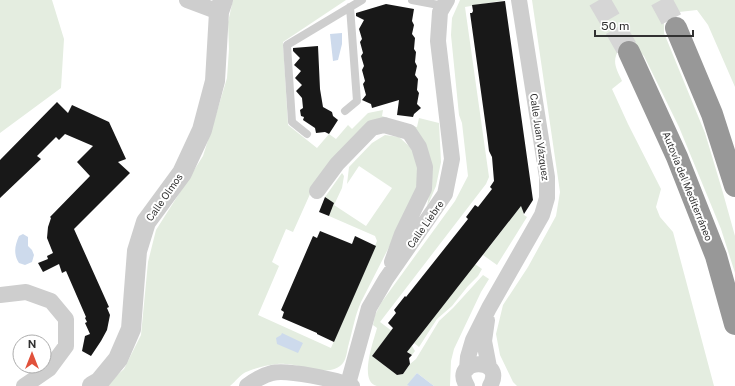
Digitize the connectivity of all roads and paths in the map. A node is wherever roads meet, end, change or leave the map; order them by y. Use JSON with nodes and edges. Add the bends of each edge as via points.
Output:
{"nodes":[{"id":1,"x":187,"y":0,"type":"edge"},
{"id":2,"x":362,"y":0,"type":"edge"},
{"id":3,"x":412,"y":0,"type":"edge"},
{"id":4,"x":519,"y":0,"type":"edge"},
{"id":5,"x":445,"y":3,"type":"edge"},
{"id":6,"x":221,"y":6,"type":"edge"},
{"id":7,"x":350,"y":7,"type":"junction"},
{"id":8,"x":676,"y":28,"type":"tunnel mouth"},
{"id":9,"x":629,"y":52,"type":"tunnel mouth"},
{"id":10,"x":345,"y":111,"type":"dead end"},
{"id":11,"x":307,"y":134,"type":"dead end"},
{"id":12,"x":735,"y":186,"type":"edge"},
{"id":13,"x":317,"y":191,"type":"dead end"},
{"id":14,"x":386,"y":279,"type":"junction"},
{"id":15,"x":0,"y":295,"type":"edge"},
{"id":16,"x":489,"y":308,"type":"junction"},
{"id":17,"x":735,"y":324,"type":"edge"},
{"id":18,"x":490,"y":375,"type":"edge"},
{"id":19,"x":293,"y":379,"type":"edge"},
{"id":20,"x":466,"y":379,"type":"edge"},
{"id":21,"x":350,"y":385,"type":"edge"},
{"id":22,"x":24,"y":386,"type":"edge"},
{"id":23,"x":92,"y":386,"type":"edge"},
{"id":24,"x":246,"y":386,"type":"edge"},
{"id":25,"x":506,"y":386,"type":"edge"}],
"edges":[{"from":1,"to":6,"type":"street"},
{"from":2,"to":7,"type":"lane"},
{"from":3,"to":5,"type":"lane"},
{"from":4,"to":16,"type":"street","name":"Calle Juan Vázquez","via":[[547,177],[547,198],[542,215]]},
{"from":5,"to":14,"type":"street","name":"Calle Liebre","via":[[440,12],[438,41],[452,159],[445,194]]},
{"from":6,"to":23,"type":"street","name":"Calle Olmos","via":[[215,81],[202,130],[182,173],[146,222],[137,251],[131,329],[118,359],[99,382]]},
{"from":7,"to":10,"type":"lane","via":[[357,101]]},
{"from":7,"to":11,"type":"lane","via":[[287,45],[292,122]]},
{"from":8,"to":12,"type":"highway","via":[[712,114]]},
{"from":9,"to":17,"type":"highway","name":"Autovía del Mediterráneo","via":[[683,171],[716,256]]},
{"from":13,"to":14,"type":"street","via":[[337,164],[372,128],[384,125],[408,132],[419,147],[425,167],[424,189],[402,234]]},
{"from":14,"to":21,"type":"street","name":"Calle Liebre","via":[[369,308]]},
{"from":15,"to":22,"type":"street","via":[[26,292],[51,301],[66,319],[66,346],[49,369]]},
{"from":16,"to":18,"type":"street","name":"Calle Juan Vázquez","via":[[484,341]]},
{"from":16,"to":20,"type":"street","name":"Calle Juan Vázquez","via":[[472,340]]},
{"from":18,"to":20,"type":"street","via":[[485,364],[475,364]]},
{"from":18,"to":25,"type":"street"},
{"from":19,"to":21,"type":"street"},
{"from":19,"to":24,"type":"street","via":[[272,373]]}]}
